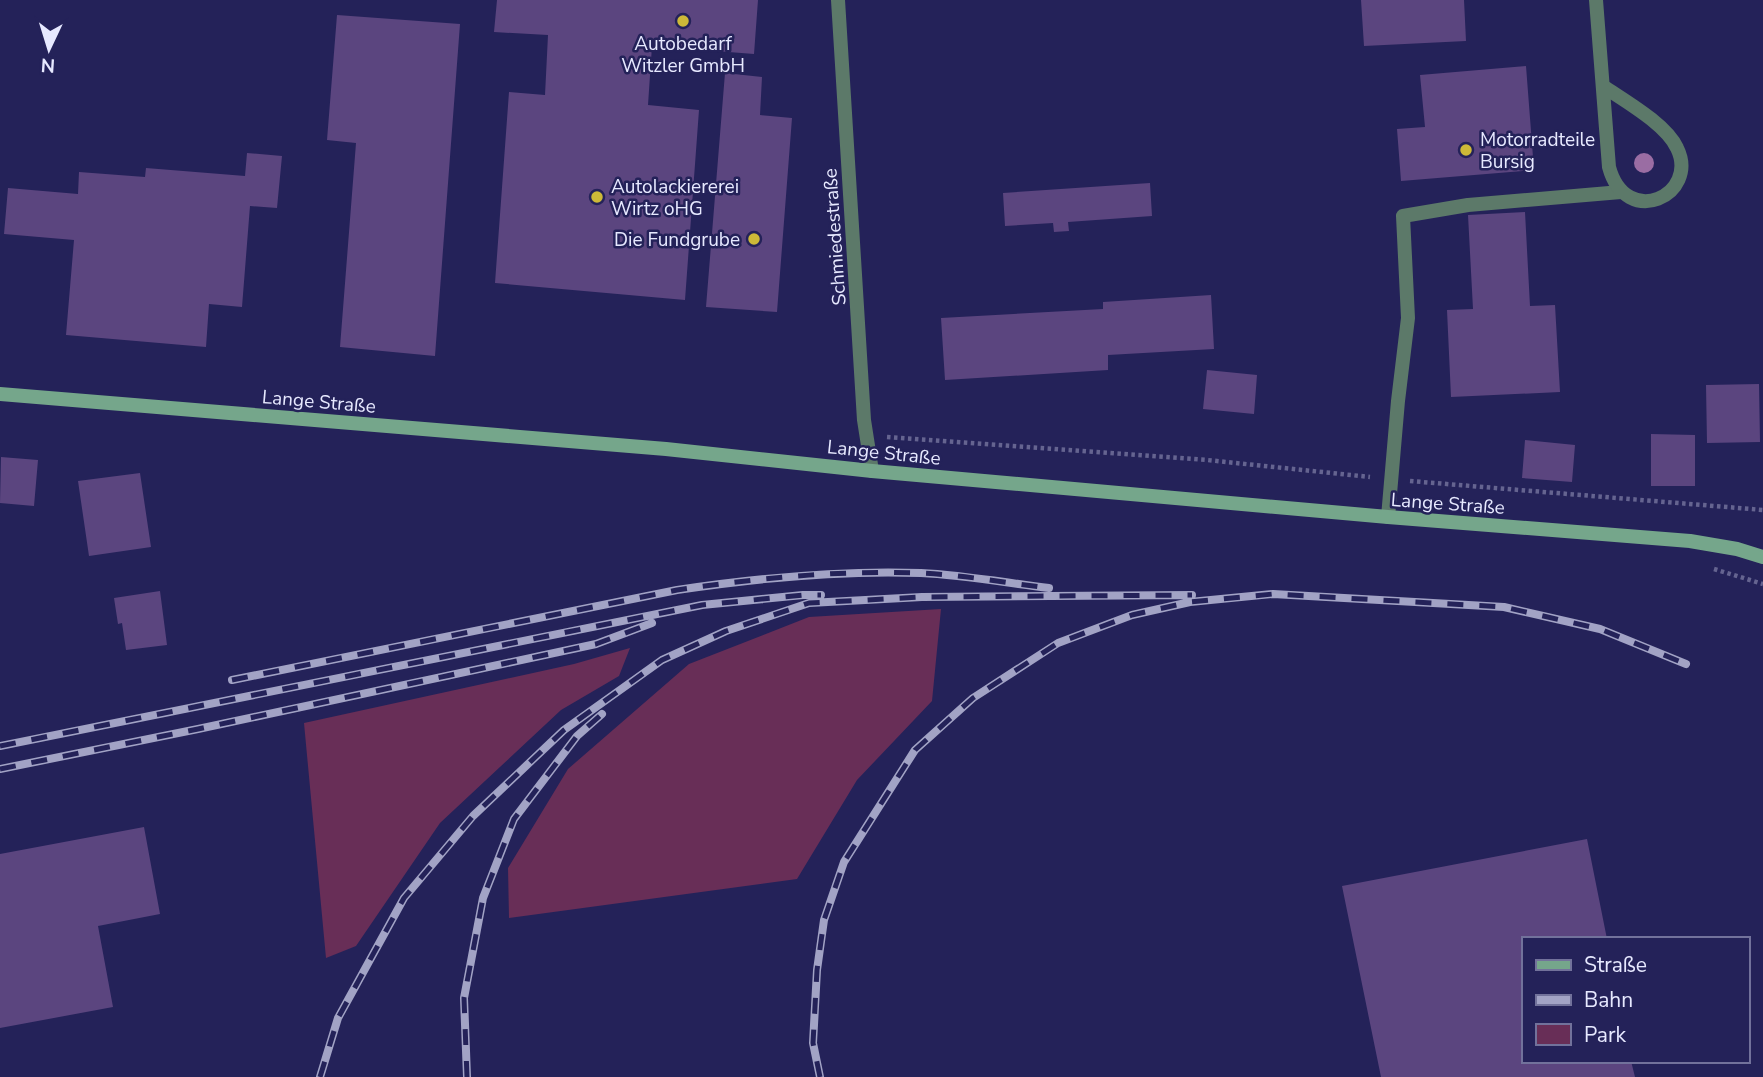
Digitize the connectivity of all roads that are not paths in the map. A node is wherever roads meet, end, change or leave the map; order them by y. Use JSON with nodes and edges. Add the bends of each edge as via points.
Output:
{"nodes":[{"id":1,"x":838,"y":0,"type":"edge"},
{"id":2,"x":1596,"y":0,"type":"edge"},
{"id":3,"x":1604,"y":86,"type":"junction"},
{"id":4,"x":1621,"y":192,"type":"junction"},
{"id":5,"x":0,"y":394,"type":"edge"},
{"id":6,"x":872,"y":471,"type":"junction"},
{"id":7,"x":1388,"y":517,"type":"junction"},
{"id":8,"x":1763,"y":556,"type":"edge"}],
"edges":[{"from":1,"to":6,"type":"street","name":"Schmiedestraße"},
{"from":2,"to":3,"type":"street"},
{"from":3,"to":4,"type":"street","via":[[1609,167]]},
{"from":3,"to":4,"type":"street","via":[[1669,135],[1681,161],[1674,188],[1663,198],[1647,201]]},
{"from":4,"to":7,"type":"street","via":[[1468,205],[1403,216],[1408,318]]},
{"from":5,"to":6,"type":"street","name":"Lange Straße","via":[[653,448]]},
{"from":6,"to":7,"type":"street","name":"Lange Straße"},
{"from":7,"to":8,"type":"street","name":"Lange Straße","via":[[1690,541]]}]}
